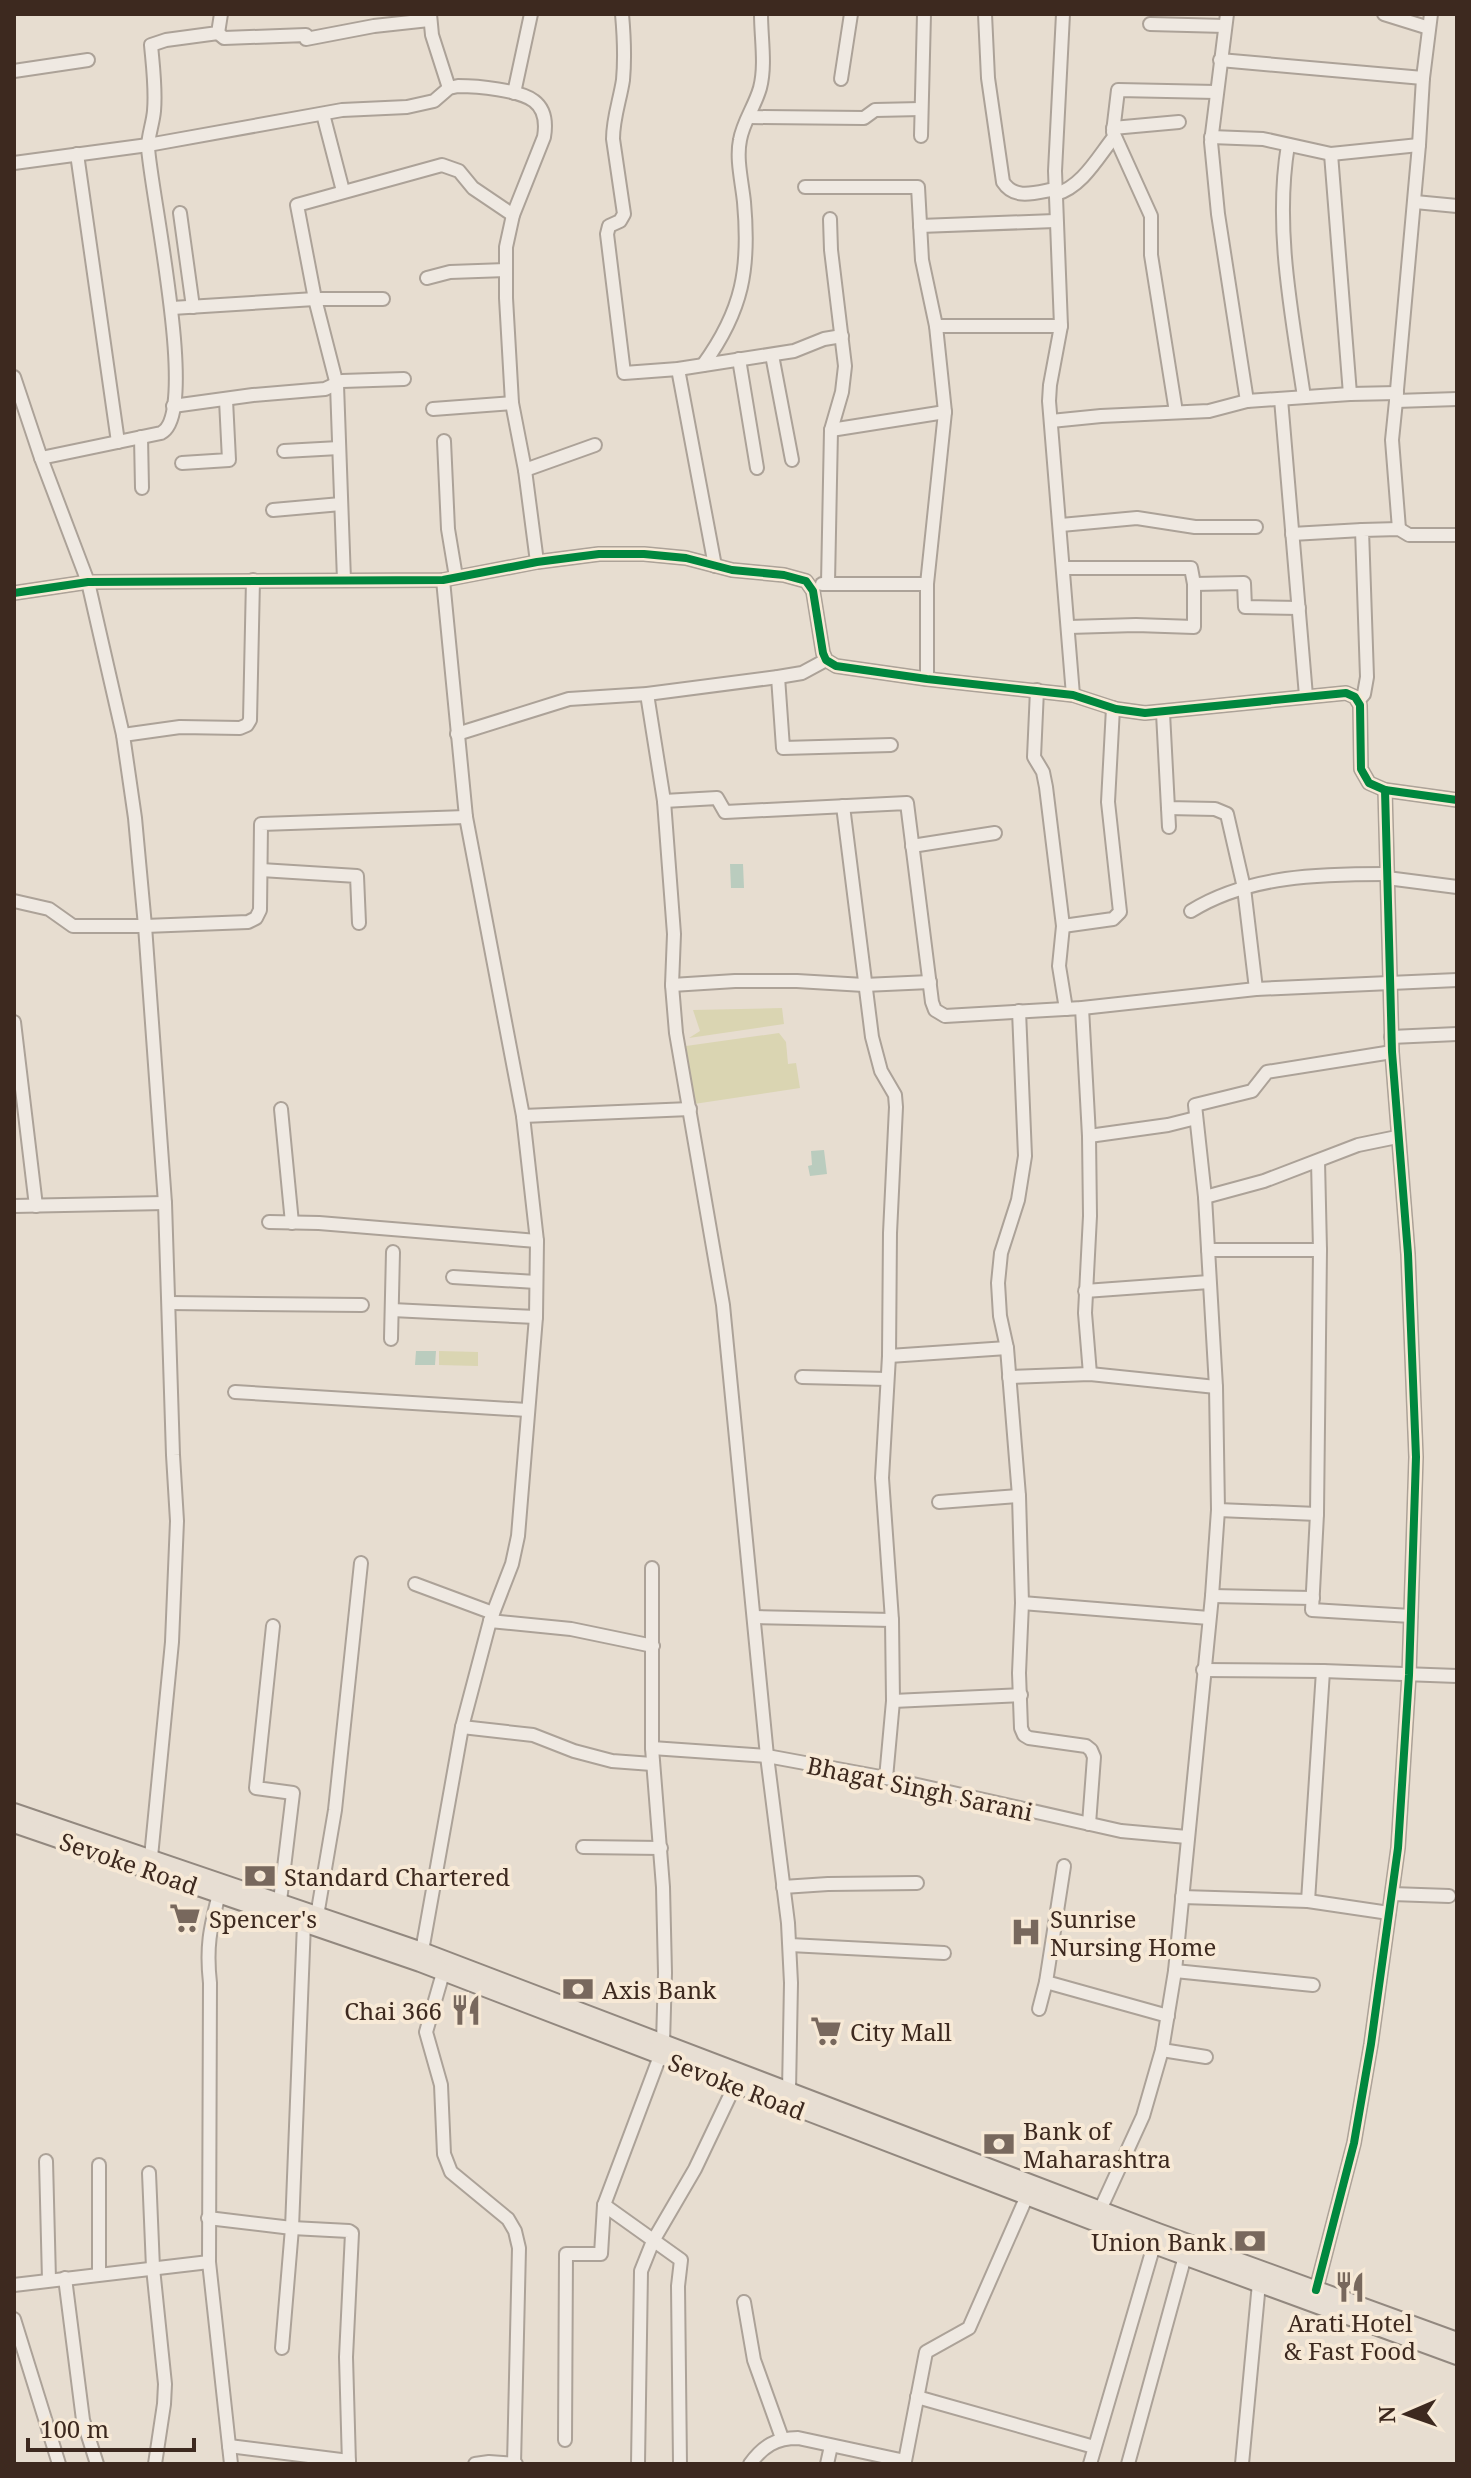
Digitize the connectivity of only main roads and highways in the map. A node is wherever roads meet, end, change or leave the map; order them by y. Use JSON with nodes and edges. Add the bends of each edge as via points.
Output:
{"nodes":[{"id":1,"x":14,"y":1812,"type":"edge"},
{"id":2,"x":14,"y":1824,"type":"edge"},
{"id":3,"x":123,"y":1856,"type":"junction"},
{"id":4,"x":149,"y":1864,"type":"junction"},
{"id":5,"x":310,"y":1919,"type":"junction"},
{"id":6,"x":421,"y":1957,"type":"junction"},
{"id":7,"x":662,"y":2050,"type":"junction"},
{"id":8,"x":787,"y":2098,"type":"junction"},
{"id":9,"x":1097,"y":2216,"type":"junction"},
{"id":10,"x":1314,"y":2297,"type":"junction"},
{"id":11,"x":1457,"y":2341,"type":"edge"},
{"id":12,"x":1457,"y":2356,"type":"edge"}],
"edges":[{"from":1,"to":3,"type":"main road","name":"Sevoke Road"},
{"from":2,"to":3,"type":"main road","name":"Sevoke Road"},
{"from":3,"to":4,"type":"main road","name":"Sevoke Road"},
{"from":4,"to":5,"type":"main road","name":"Sevoke Road","via":[[219,1894]]},
{"from":4,"to":5,"type":"main road","name":"Sevoke Road","via":[[280,1901]]},
{"from":5,"to":6,"type":"main road","name":"Sevoke Road"},
{"from":6,"to":7,"type":"main road","name":"Sevoke Road"},
{"from":6,"to":7,"type":"main road","name":"Sevoke Road","via":[[443,1973]]},
{"from":7,"to":8,"type":"main road","name":"Sevoke Road"},
{"from":7,"to":8,"type":"main road","name":"Sevoke Road","via":[[735,2085]]},
{"from":8,"to":9,"type":"main road","name":"Sevoke Road"},
{"from":8,"to":9,"type":"main road","name":"Sevoke Road","via":[[1027,2196]]},
{"from":9,"to":10,"type":"main road","name":"Sevoke Road"},
{"from":9,"to":10,"type":"main road","name":"Sevoke Road","via":[[1154,2245]]},
{"from":10,"to":11,"type":"main road","name":"Sevoke Road"},
{"from":10,"to":12,"type":"main road","name":"Sevoke Road"}]}
